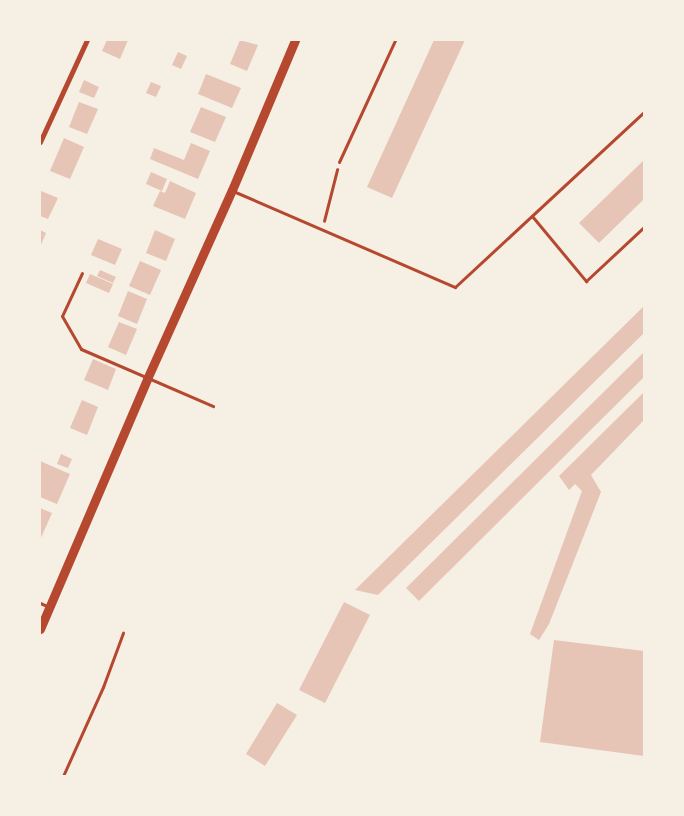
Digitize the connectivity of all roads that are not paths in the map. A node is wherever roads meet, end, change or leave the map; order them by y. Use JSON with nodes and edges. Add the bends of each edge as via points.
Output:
{"nodes":[{"id":1,"x":87,"y":40,"type":"edge"},
{"id":2,"x":295,"y":40,"type":"edge"},
{"id":3,"x":395,"y":40,"type":"edge"},
{"id":4,"x":644,"y":112,"type":"edge"},
{"id":5,"x":40,"y":142,"type":"edge"},
{"id":6,"x":339,"y":162,"type":"road end"},
{"id":7,"x":232,"y":190,"type":"junction"},
{"id":8,"x":532,"y":216,"type":"junction"},
{"id":9,"x":644,"y":227,"type":"edge"},
{"id":10,"x":82,"y":273,"type":"dead end"},
{"id":11,"x":147,"y":380,"type":"junction"},
{"id":12,"x":213,"y":406,"type":"dead end"},
{"id":13,"x":40,"y":603,"type":"edge"},
{"id":14,"x":50,"y":607,"type":"junction"},
{"id":15,"x":40,"y":629,"type":"edge"},
{"id":16,"x":123,"y":633,"type":"dead end"},
{"id":17,"x":63,"y":776,"type":"edge"}],
"edges":[{"from":1,"to":5,"type":"street"},
{"from":2,"to":7,"type":"street"},
{"from":3,"to":6,"type":"lane"},
{"from":4,"to":8,"type":"lane"},
{"from":7,"to":8,"type":"lane","via":[[455,287]]},
{"from":7,"to":11,"type":"street"},
{"from":8,"to":9,"type":"lane","via":[[586,281]]},
{"from":10,"to":11,"type":"lane","via":[[62,316],[81,349]]},
{"from":11,"to":12,"type":"lane"},
{"from":11,"to":14,"type":"street"},
{"from":13,"to":14,"type":"lane"},
{"from":14,"to":15,"type":"street"},
{"from":16,"to":17,"type":"lane"}]}
